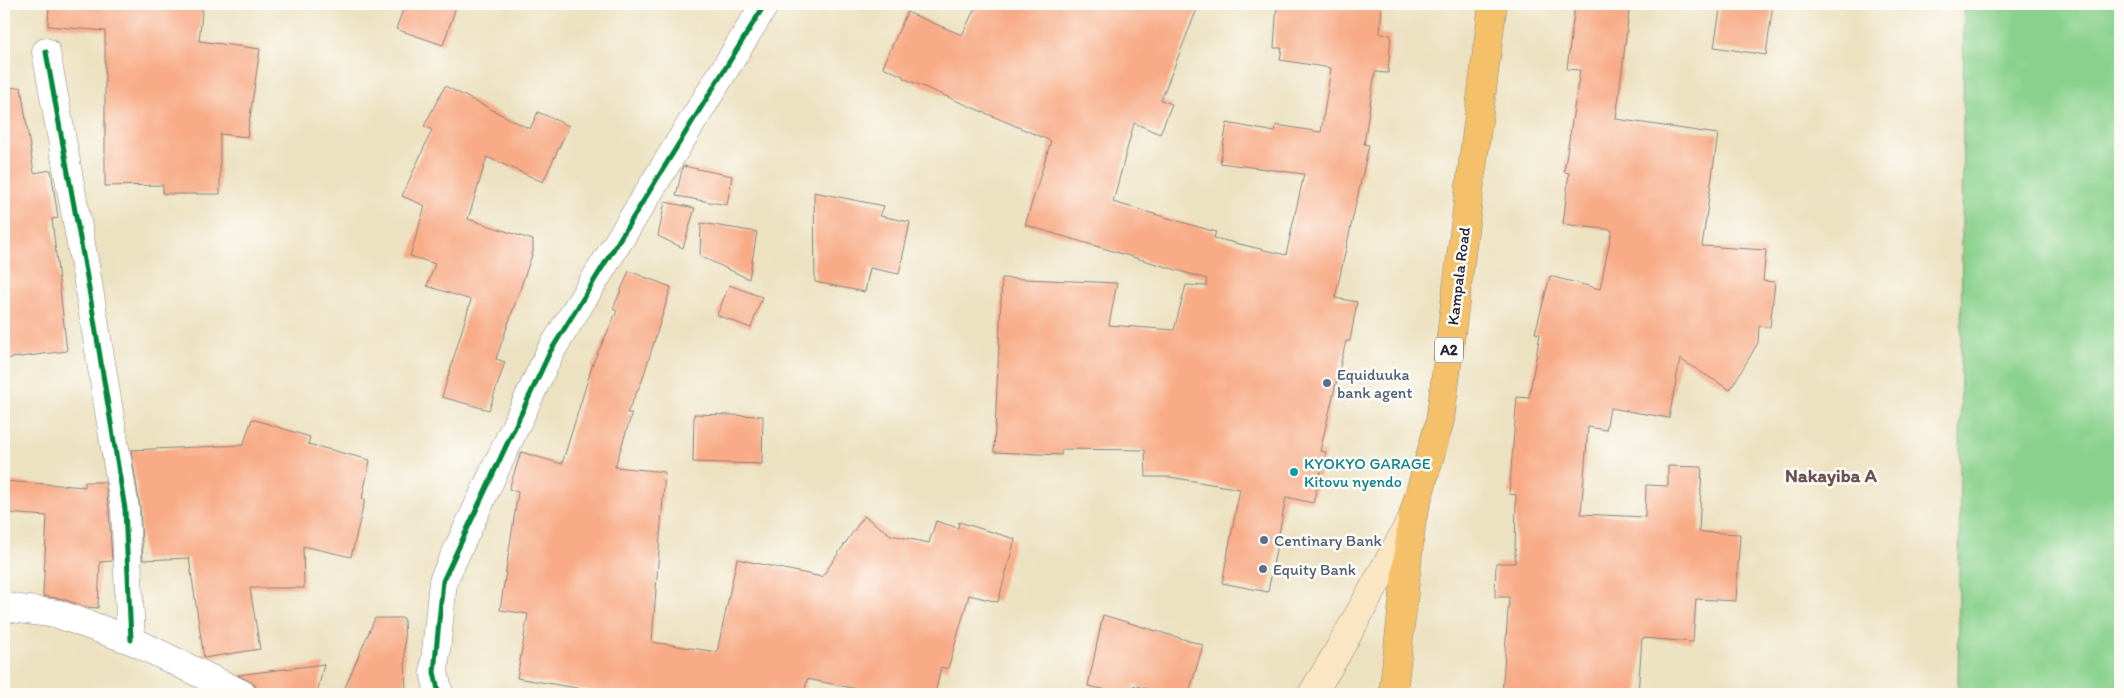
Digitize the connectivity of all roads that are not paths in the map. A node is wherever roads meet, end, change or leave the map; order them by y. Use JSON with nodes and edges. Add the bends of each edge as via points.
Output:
{"nodes":[{"id":1,"x":765,"y":4,"type":"edge"},
{"id":2,"x":1493,"y":4,"type":"edge"},
{"id":3,"x":46,"y":52,"type":"dead end"},
{"id":4,"x":1412,"y":519,"type":"junction"},
{"id":5,"x":4,"y":607,"type":"edge"},
{"id":6,"x":131,"y":640,"type":"junction"},
{"id":7,"x":242,"y":694,"type":"edge"},
{"id":8,"x":439,"y":694,"type":"edge"},
{"id":9,"x":1312,"y":694,"type":"edge"},
{"id":10,"x":1393,"y":694,"type":"edge"}],
"edges":[{"from":1,"to":8,"type":"street","via":[[550,352],[443,581],[434,672]]},
{"from":2,"to":4,"type":"main road","name":"Kampala Road","number":"A2","via":[[1440,421]]},
{"from":3,"to":6,"type":"street","via":[[125,509]]},
{"from":4,"to":9,"type":"main road"},
{"from":4,"to":10,"type":"main road","name":"Kampala Road","number":"A2"},
{"from":5,"to":6,"type":"street","via":[[58,614]]},
{"from":6,"to":7,"type":"street"}]}
